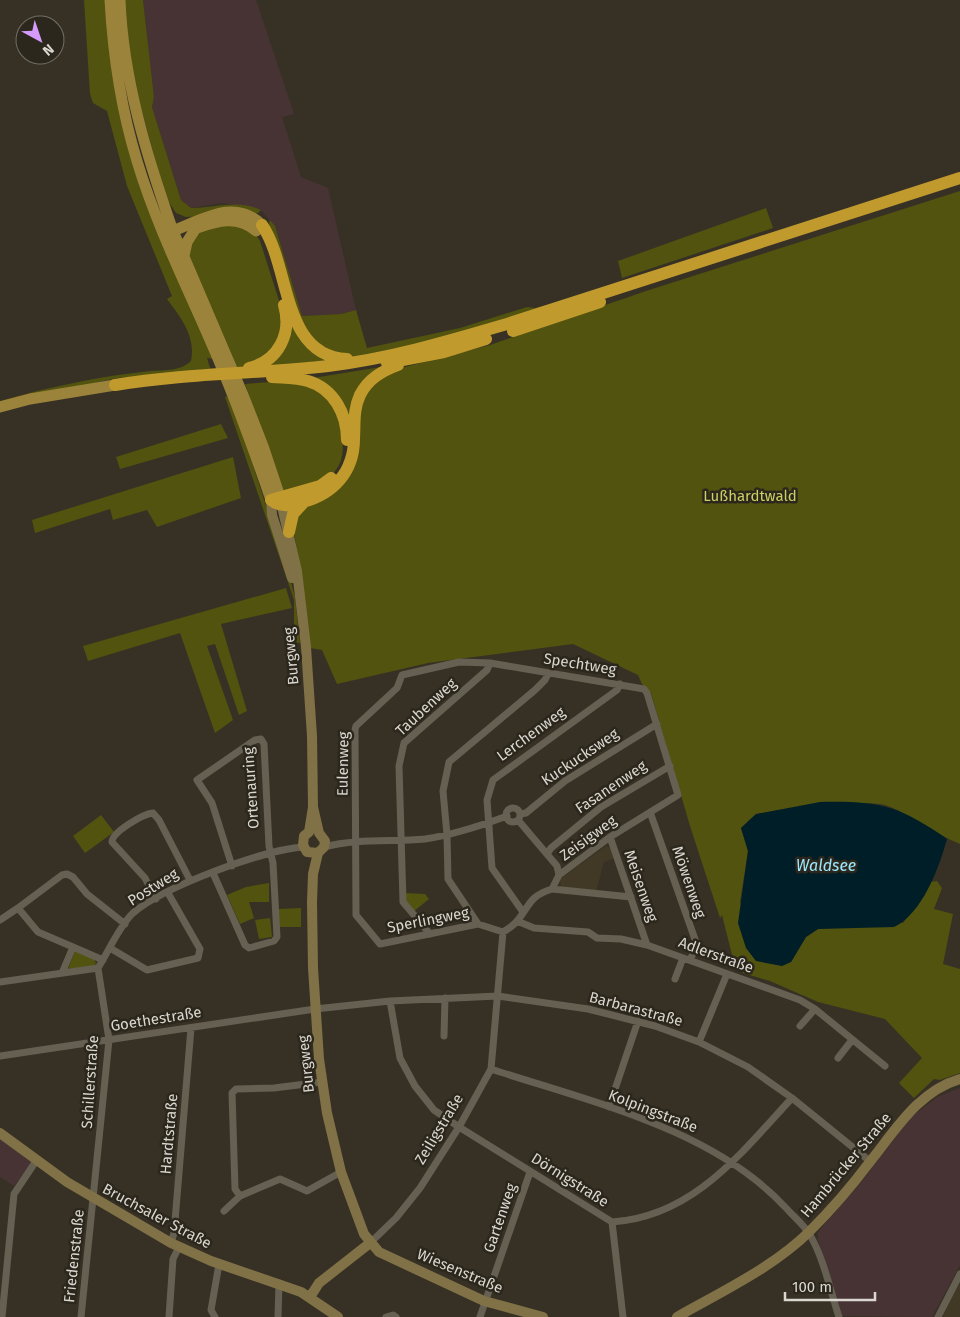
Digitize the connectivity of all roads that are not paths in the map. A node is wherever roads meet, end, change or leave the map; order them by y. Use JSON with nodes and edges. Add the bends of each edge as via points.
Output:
{"nodes":[{"id":1,"x":110,"y":0,"type":"edge"},
{"id":2,"x":120,"y":0,"type":"edge"},
{"id":3,"x":960,"y":178,"type":"edge"},
{"id":4,"x":960,"y":187,"type":"edge"},
{"id":5,"x":164,"y":205,"type":"junction"},
{"id":6,"x":196,"y":225,"type":"junction"},
{"id":7,"x":259,"y":228,"type":"junction"},
{"id":8,"x":169,"y":235,"type":"junction"},
{"id":9,"x":184,"y":258,"type":"junction"},
{"id":10,"x":411,"y":359,"type":"junction"},
{"id":11,"x":224,"y":360,"type":"junction"},
{"id":12,"x":364,"y":360,"type":"junction"},
{"id":13,"x":235,"y":372,"type":"junction"},
{"id":14,"x":272,"y":377,"type":"junction"},
{"id":15,"x":115,"y":385,"type":"junction"},
{"id":16,"x":0,"y":407,"type":"edge"},
{"id":17,"x":277,"y":501,"type":"junction"},
{"id":18,"x":305,"y":501,"type":"junction"},
{"id":19,"x":289,"y":532,"type":"junction"},
{"id":20,"x":299,"y":593,"type":"junction"},
{"id":21,"x":490,"y":663,"type":"junction"},
{"id":22,"x":548,"y":674,"type":"junction"},
{"id":23,"x":402,"y":675,"type":"joint"},
{"id":24,"x":620,"y":684,"type":"junction"},
{"id":25,"x":657,"y":724,"type":"junction"},
{"id":26,"x":670,"y":766,"type":"junction"},
{"id":27,"x":678,"y":795,"type":"joint"},
{"id":28,"x":650,"y":812,"type":"junction"},
{"id":29,"x":507,"y":816,"type":"junction"},
{"id":30,"x":519,"y":817,"type":"junction"},
{"id":31,"x":488,"y":823,"type":"junction"},
{"id":32,"x":447,"y":835,"type":"junction"},
{"id":33,"x":610,"y":837,"type":"junction"},
{"id":34,"x":400,"y":839,"type":"junction"},
{"id":35,"x":356,"y":841,"type":"junction"},
{"id":36,"x":314,"y":843,"type":"junction"},
{"id":37,"x":270,"y":854,"type":"junction"},
{"id":38,"x":547,"y":854,"type":"junction"},
{"id":39,"x":232,"y":866,"type":"junction"},
{"id":40,"x":213,"y":873,"type":"junction"},
{"id":41,"x":560,"y":875,"type":"junction"},
{"id":42,"x":190,"y":880,"type":"junction"},
{"id":43,"x":552,"y":889,"type":"junction"},
{"id":44,"x":168,"y":893,"type":"junction"},
{"id":45,"x":632,"y":897,"type":"junction"},
{"id":46,"x":156,"y":899,"type":"junction"},
{"id":47,"x":18,"y":908,"type":"junction"},
{"id":48,"x":523,"y":912,"type":"junction"},
{"id":49,"x":0,"y":920,"type":"edge"},
{"id":50,"x":517,"y":921,"type":"junction"},
{"id":51,"x":125,"y":924,"type":"junction"},
{"id":52,"x":478,"y":924,"type":"junction"},
{"id":53,"x":503,"y":932,"type":"junction"},
{"id":54,"x":430,"y":934,"type":"junction"},
{"id":55,"x":647,"y":945,"type":"junction"},
{"id":56,"x":73,"y":947,"type":"junction"},
{"id":57,"x":110,"y":948,"type":"junction"},
{"id":58,"x":686,"y":959,"type":"junction"},
{"id":59,"x":103,"y":960,"type":"junction"},
{"id":60,"x":98,"y":968,"type":"junction"},
{"id":61,"x":62,"y":973,"type":"junction"},
{"id":62,"x":727,"y":974,"type":"junction"},
{"id":63,"x":675,"y":979,"type":"dead end"},
{"id":64,"x":0,"y":982,"type":"edge"},
{"id":65,"x":498,"y":996,"type":"junction"},
{"id":66,"x":445,"y":998,"type":"junction"},
{"id":67,"x":390,"y":1001,"type":"junction"},
{"id":68,"x":315,"y":1009,"type":"junction"},
{"id":69,"x":814,"y":1009,"type":"junction"},
{"id":70,"x":638,"y":1021,"type":"junction"},
{"id":71,"x":800,"y":1026,"type":"dead end"},
{"id":72,"x":191,"y":1028,"type":"junction"},
{"id":73,"x":444,"y":1036,"type":"dead end"},
{"id":74,"x":109,"y":1040,"type":"junction"},
{"id":75,"x":852,"y":1040,"type":"junction"},
{"id":76,"x":698,"y":1042,"type":"junction"},
{"id":77,"x":0,"y":1056,"type":"edge"},
{"id":78,"x":838,"y":1058,"type":"dead end"},
{"id":79,"x":885,"y":1066,"type":"dead end"},
{"id":80,"x":492,"y":1068,"type":"junction"},
{"id":81,"x":960,"y":1079,"type":"edge"},
{"id":82,"x":322,"y":1082,"type":"junction"},
{"id":83,"x":792,"y":1098,"type":"junction"},
{"id":84,"x":609,"y":1107,"type":"junction"},
{"id":85,"x":459,"y":1127,"type":"junction"},
{"id":86,"x":0,"y":1133,"type":"edge"},
{"id":87,"x":36,"y":1161,"type":"junction"},
{"id":88,"x":732,"y":1162,"type":"junction"},
{"id":89,"x":871,"y":1162,"type":"junction"},
{"id":90,"x":341,"y":1172,"type":"junction"},
{"id":91,"x":530,"y":1172,"type":"junction"},
{"id":92,"x":240,"y":1196,"type":"junction"},
{"id":93,"x":94,"y":1199,"type":"junction"},
{"id":94,"x":224,"y":1211,"type":"dead end"},
{"id":95,"x":612,"y":1222,"type":"junction"},
{"id":96,"x":808,"y":1232,"type":"junction"},
{"id":97,"x":370,"y":1243,"type":"junction"},
{"id":98,"x":175,"y":1245,"type":"junction"},
{"id":99,"x":218,"y":1264,"type":"junction"},
{"id":100,"x":960,"y":1274,"type":"edge"},
{"id":101,"x":280,"y":1284,"type":"junction"},
{"id":102,"x":310,"y":1296,"type":"junction"},
{"id":103,"x":484,"y":1301,"type":"junction"},
{"id":104,"x":2,"y":1317,"type":"edge"},
{"id":105,"x":81,"y":1317,"type":"edge"},
{"id":106,"x":169,"y":1317,"type":"edge"},
{"id":107,"x":215,"y":1317,"type":"edge"},
{"id":108,"x":278,"y":1317,"type":"edge"},
{"id":109,"x":338,"y":1317,"type":"edge"},
{"id":110,"x":386,"y":1317,"type":"edge"},
{"id":111,"x":396,"y":1317,"type":"edge"},
{"id":112,"x":480,"y":1317,"type":"edge"},
{"id":113,"x":543,"y":1317,"type":"edge"},
{"id":114,"x":622,"y":1317,"type":"edge"},
{"id":115,"x":677,"y":1317,"type":"edge"},
{"id":116,"x":839,"y":1317,"type":"edge"},
{"id":117,"x":938,"y":1317,"type":"edge"}],
"edges":[{"from":1,"to":8,"type":"main road","via":[[116,64],[127,125],[145,186]]},
{"from":2,"to":5,"type":"main road","via":[[130,85]]},
{"from":3,"to":12,"type":"highway","via":[[499,326]]},
{"from":4,"to":10,"type":"highway","via":[[508,332]]},
{"from":5,"to":6,"type":"main road","via":[[179,218]]},
{"from":5,"to":8,"type":"main road"},
{"from":6,"to":7,"type":"main road","via":[[234,220]]},
{"from":6,"to":8,"type":"main road"},
{"from":6,"to":9,"type":"main road","via":[[187,242]]},
{"from":7,"to":12,"type":"highway","via":[[271,242],[298,328],[309,344],[324,355]]},
{"from":7,"to":13,"type":"highway","via":[[287,326],[282,344],[270,359]]},
{"from":8,"to":9,"type":"main road"},
{"from":8,"to":11,"type":"main road"},
{"from":9,"to":11,"type":"main road"},
{"from":10,"to":14,"type":"highway"},
{"from":10,"to":18,"type":"highway","via":[[384,370],[368,383],[357,402],[354,452],[347,470],[333,488]]},
{"from":11,"to":17,"type":"main road"},
{"from":12,"to":13,"type":"highway","via":[[301,369]]},
{"from":13,"to":15,"type":"highway"},
{"from":14,"to":15,"type":"highway"},
{"from":14,"to":17,"type":"highway","via":[[309,381],[324,389],[341,410],[347,434],[344,457],[334,476],[320,486]]},
{"from":15,"to":16,"type":"main road"},
{"from":17,"to":18,"type":"highway"},
{"from":17,"to":19,"type":"street","name":"Burgweg"},
{"from":17,"to":20,"type":"street","name":"Burgweg","via":[[272,515]]},
{"from":18,"to":19,"type":"highway","via":[[293,514]]},
{"from":19,"to":20,"type":"street","name":"Burgweg"},
{"from":20,"to":36,"type":"street","name":"Burgweg","via":[[309,686]]},
{"from":21,"to":22,"type":"street","name":"Spechtweg"},
{"from":21,"to":23,"type":"street","name":"Spechtweg","via":[[459,662]]},
{"from":21,"to":34,"type":"street","name":"Taubenweg","via":[[487,670],[404,743],[399,766]]},
{"from":22,"to":24,"type":"street","name":"Spechtweg"},
{"from":22,"to":32,"type":"street","via":[[535,690],[449,762],[443,791]]},
{"from":23,"to":35,"type":"street","name":"Eulenweg","via":[[397,688],[356,726]]},
{"from":24,"to":25,"type":"street","name":"Spechtweg","via":[[644,689]]},
{"from":24,"to":31,"type":"street","name":"Lerchenweg","via":[[617,690],[492,780],[487,800]]},
{"from":25,"to":26,"type":"street","name":"Spechtweg"},
{"from":25,"to":30,"type":"street","name":"Kuckucksweg","via":[[565,781]]},
{"from":26,"to":27,"type":"street","name":"Spechtweg"},
{"from":26,"to":38,"type":"street","name":"Fasanenweg","via":[[601,807]]},
{"from":27,"to":28,"type":"street","name":"Zeisigweg"},
{"from":28,"to":33,"type":"street","name":"Zeisigweg"},
{"from":28,"to":58,"type":"street","name":"Möwenweg","via":[[697,945]]},
{"from":29,"to":30,"type":"street","via":[[512,822]]},
{"from":29,"to":30,"type":"street","name":"Postweg","via":[[512,809],[518,810]]},
{"from":29,"to":31,"type":"street","name":"Postweg"},
{"from":30,"to":38,"type":"street"},
{"from":31,"to":32,"type":"street","name":"Postweg"},
{"from":31,"to":48,"type":"street","name":"Lerchenweg","via":[[492,868]]},
{"from":32,"to":34,"type":"street","name":"Postweg"},
{"from":32,"to":52,"type":"street","via":[[448,879]]},
{"from":33,"to":41,"type":"street","name":"Zeisigweg"},
{"from":33,"to":45,"type":"street","name":"Meisenweg"},
{"from":34,"to":35,"type":"street","name":"Postweg"},
{"from":34,"to":54,"type":"street","name":"Taubenweg","via":[[403,902]]},
{"from":35,"to":36,"type":"street","name":"Postweg"},
{"from":35,"to":54,"type":"street","name":"Sperlingweg","via":[[356,915],[380,944]]},
{"from":36,"to":37,"type":"street","name":"Postweg"},
{"from":36,"to":68,"type":"street","name":"Burgweg"},
{"from":37,"to":39,"type":"street","name":"Postweg"},
{"from":37,"to":39,"type":"street","name":"Ortenauring","via":[[264,744],[258,739],[197,780],[212,803]]},
{"from":37,"to":40,"type":"street","via":[[277,937],[274,941],[249,948],[245,945]]},
{"from":38,"to":41,"type":"street"},
{"from":39,"to":40,"type":"street","name":"Postweg"},
{"from":40,"to":42,"type":"street","name":"Postweg"},
{"from":41,"to":43,"type":"street","name":"Zeisigweg"},
{"from":42,"to":44,"type":"street","name":"Postweg"},
{"from":42,"to":46,"type":"street","via":[[160,820],[153,813],[146,814],[115,834],[112,842],[145,878]]},
{"from":43,"to":45,"type":"street"},
{"from":43,"to":48,"type":"street","via":[[538,893]]},
{"from":44,"to":46,"type":"street","name":"Postweg"},
{"from":44,"to":57,"type":"street","via":[[200,949],[198,958],[147,970]]},
{"from":45,"to":55,"type":"street","name":"Meisenweg"},
{"from":46,"to":51,"type":"street","name":"Postweg","via":[[133,913]]},
{"from":47,"to":49,"type":"street"},
{"from":47,"to":51,"type":"street","via":[[67,874]]},
{"from":47,"to":56,"type":"street","via":[[38,932]]},
{"from":48,"to":50,"type":"street"},
{"from":50,"to":53,"type":"street"},
{"from":50,"to":55,"type":"street","name":"Adlerstraße","via":[[534,928],[588,932],[597,938]]},
{"from":51,"to":57,"type":"street","name":"Postweg"},
{"from":52,"to":53,"type":"street","name":"Sperlingweg"},
{"from":52,"to":54,"type":"street","name":"Sperlingweg"},
{"from":53,"to":65,"type":"street","name":"Zeiligstraße"},
{"from":55,"to":58,"type":"street","name":"Adlerstraße"},
{"from":56,"to":59,"type":"street"},
{"from":56,"to":61,"type":"street"},
{"from":57,"to":59,"type":"street","name":"Postweg"},
{"from":58,"to":62,"type":"street","name":"Adlerstraße"},
{"from":58,"to":63,"type":"street","name":"Möwenweg"},
{"from":59,"to":60,"type":"street","name":"Postweg"},
{"from":60,"to":61,"type":"street"},
{"from":60,"to":74,"type":"street","name":"Schillerstraße"},
{"from":61,"to":64,"type":"street"},
{"from":62,"to":69,"type":"street","name":"Adlerstraße","via":[[800,1000]]},
{"from":62,"to":76,"type":"street"},
{"from":65,"to":66,"type":"street","name":"Barbarastraße"},
{"from":65,"to":70,"type":"street","name":"Barbarastraße","via":[[588,1009]]},
{"from":65,"to":80,"type":"street","name":"Zeiligstraße"},
{"from":66,"to":67,"type":"street","name":"Barbarastraße"},
{"from":66,"to":73,"type":"street"},
{"from":67,"to":68,"type":"street","name":"Barbarastraße"},
{"from":67,"to":85,"type":"street","name":"Dörnigstraße","via":[[400,1058],[415,1086],[434,1110]]},
{"from":68,"to":72,"type":"street","name":"Goethestraße"},
{"from":68,"to":82,"type":"street","name":"Burgweg"},
{"from":69,"to":71,"type":"street"},
{"from":69,"to":75,"type":"street","name":"Adlerstraße"},
{"from":70,"to":76,"type":"street","name":"Barbarastraße"},
{"from":70,"to":84,"type":"street"},
{"from":72,"to":74,"type":"street","name":"Goethestraße"},
{"from":72,"to":98,"type":"street","name":"Hardtstraße"},
{"from":74,"to":77,"type":"street","name":"Goethestraße"},
{"from":74,"to":93,"type":"street","name":"Schillerstraße"},
{"from":75,"to":78,"type":"street"},
{"from":75,"to":79,"type":"street","name":"Adlerstraße"},
{"from":76,"to":83,"type":"street","name":"Barbarastraße","via":[[748,1067]]},
{"from":80,"to":84,"type":"street","name":"Kolpingstraße"},
{"from":80,"to":85,"type":"street","name":"Zeiligstraße"},
{"from":81,"to":89,"type":"street","name":"Hambrücker Straße","via":[[938,1088],[910,1112]]},
{"from":82,"to":90,"type":"street","name":"Burgweg"},
{"from":82,"to":92,"type":"street","via":[[236,1089],[232,1093],[235,1189]]},
{"from":83,"to":88,"type":"street"},
{"from":83,"to":89,"type":"street","name":"Barbarastraße"},
{"from":84,"to":88,"type":"street","name":"Kolpingstraße","via":[[677,1132]]},
{"from":85,"to":91,"type":"street","name":"Dörnigstraße"},
{"from":85,"to":97,"type":"street","name":"Zeiligstraße","via":[[420,1188]]},
{"from":86,"to":87,"type":"street","name":"Bruchsaler Straße"},
{"from":87,"to":93,"type":"street","name":"Bruchsaler Straße"},
{"from":87,"to":104,"type":"street","via":[[14,1194]]},
{"from":88,"to":95,"type":"street","via":[[708,1185],[684,1200],[654,1214]]},
{"from":88,"to":96,"type":"street","name":"Kolpingstraße","via":[[776,1197]]},
{"from":89,"to":96,"type":"street","name":"Hambrücker Straße"},
{"from":90,"to":92,"type":"street","via":[[307,1191],[280,1179]]},
{"from":90,"to":97,"type":"street","name":"Burgweg"},
{"from":91,"to":95,"type":"street","name":"Dörnigstraße"},
{"from":91,"to":103,"type":"street","name":"Gartenweg"},
{"from":92,"to":94,"type":"street"},
{"from":93,"to":98,"type":"street","name":"Bruchsaler Straße"},
{"from":93,"to":105,"type":"street","name":"Friedenstraße"},
{"from":95,"to":114,"type":"street","name":"Dörnigstraße"},
{"from":96,"to":115,"type":"street","name":"Hambrücker Straße","via":[[746,1277]]},
{"from":96,"to":116,"type":"street","name":"Kolpingstraße"},
{"from":97,"to":102,"type":"street","name":"Zeiligstraße","via":[[319,1283]]},
{"from":97,"to":103,"type":"street","name":"Wiesenstraße","via":[[379,1252]]},
{"from":98,"to":99,"type":"street","name":"Bruchsaler Straße"},
{"from":98,"to":106,"type":"street","name":"Hardtstraße"},
{"from":99,"to":101,"type":"street","name":"Bruchsaler Straße"},
{"from":99,"to":107,"type":"street","via":[[211,1310]]},
{"from":100,"to":117,"type":"street"},
{"from":101,"to":102,"type":"street","name":"Bruchsaler Straße"},
{"from":101,"to":108,"type":"street"},
{"from":102,"to":109,"type":"street","name":"Bruchsaler Straße"},
{"from":103,"to":112,"type":"street","name":"Gartenweg"},
{"from":103,"to":113,"type":"street","name":"Wiesenstraße"},
{"from":110,"to":111,"type":"street"}]}
